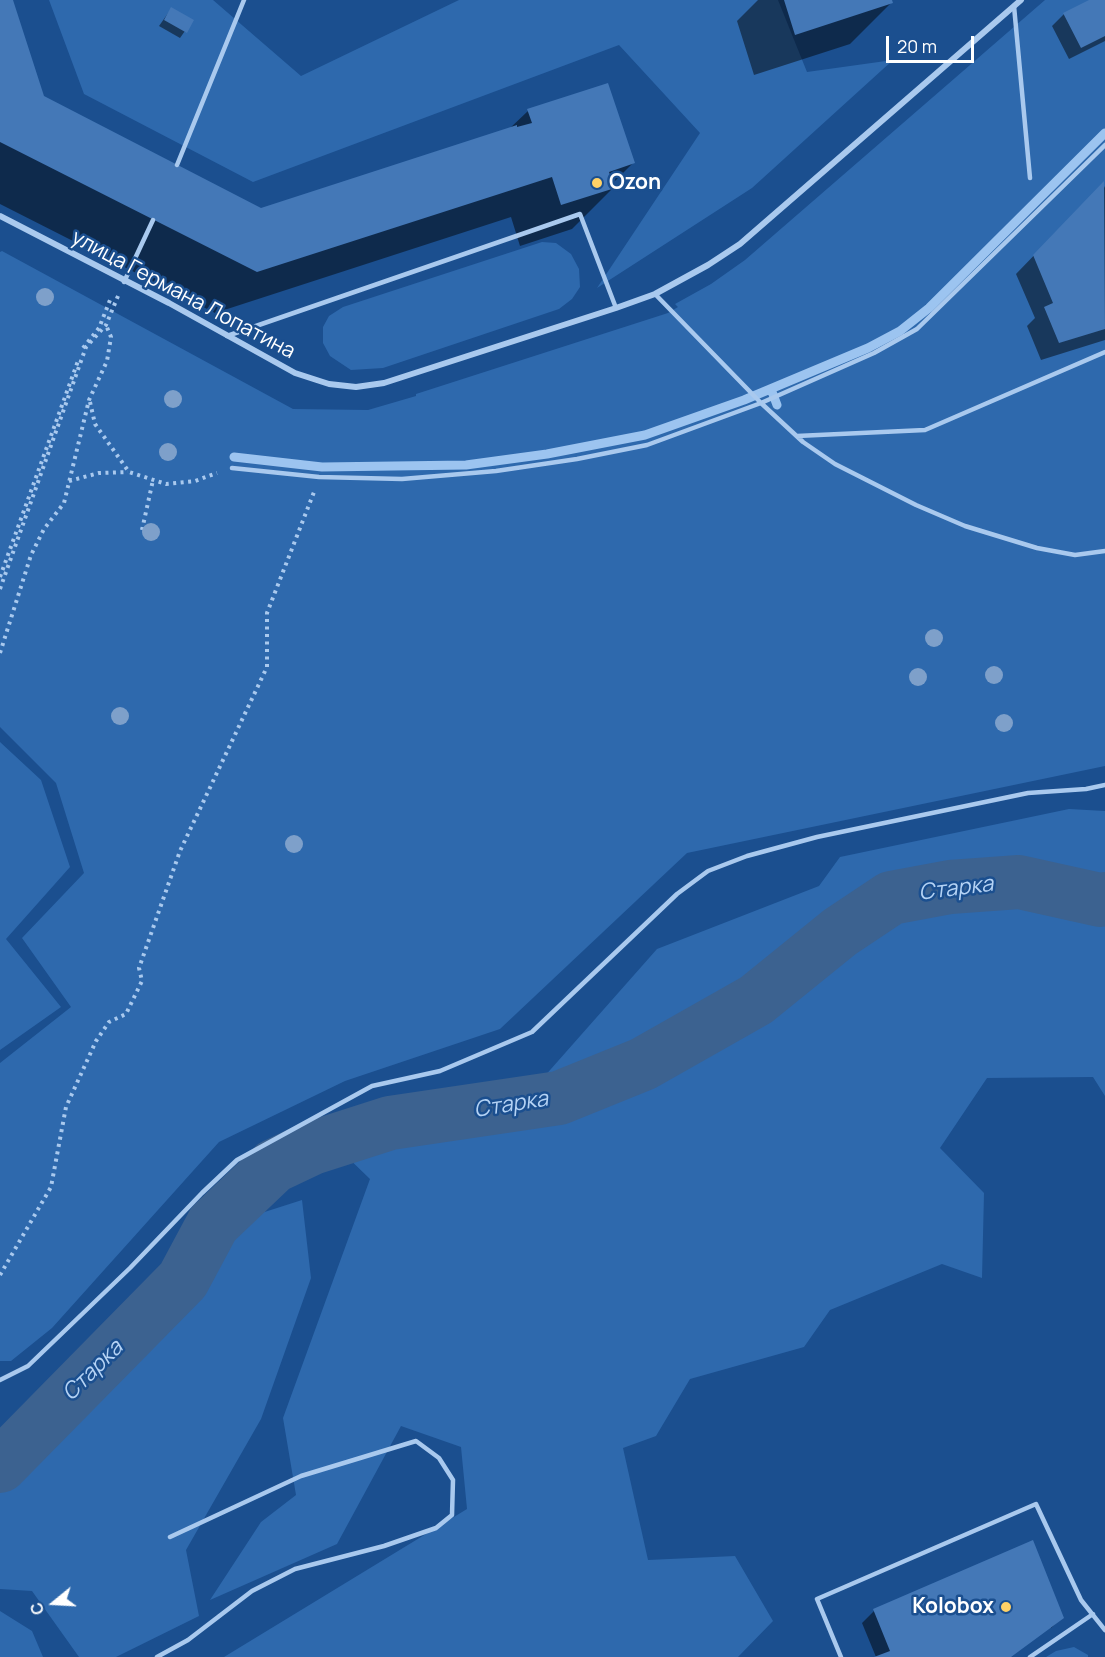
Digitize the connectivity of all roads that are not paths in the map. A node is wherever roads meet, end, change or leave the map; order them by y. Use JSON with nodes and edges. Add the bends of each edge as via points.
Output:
{"nodes":[{"id":1,"x":244,"y":0,"type":"edge"},
{"id":2,"x":1021,"y":0,"type":"edge"},
{"id":3,"x":1014,"y":6,"type":"junction"},
{"id":4,"x":1105,"y":144,"type":"edge"},
{"id":5,"x":177,"y":165,"type":"dead end"},
{"id":6,"x":1030,"y":178,"type":"dead end"},
{"id":7,"x":0,"y":216,"type":"edge"},
{"id":8,"x":153,"y":220,"type":"dead end"},
{"id":9,"x":124,"y":282,"type":"junction"},
{"id":10,"x":655,"y":294,"type":"junction"},
{"id":11,"x":616,"y":308,"type":"junction"},
{"id":12,"x":227,"y":337,"type":"junction"},
{"id":13,"x":1105,"y":352,"type":"edge"},
{"id":14,"x":761,"y":403,"type":"junction"},
{"id":15,"x":797,"y":436,"type":"junction"},
{"id":16,"x":232,"y":468,"type":"road end"},
{"id":17,"x":1105,"y":551,"type":"edge"},
{"id":18,"x":1105,"y":785,"type":"edge"},
{"id":19,"x":0,"y":1380,"type":"edge"},
{"id":20,"x":170,"y":1537,"type":"dead end"},
{"id":21,"x":1093,"y":1614,"type":"junction"},
{"id":22,"x":1105,"y":1629,"type":"edge"},
{"id":23,"x":157,"y":1657,"type":"edge"},
{"id":24,"x":841,"y":1657,"type":"edge"},
{"id":25,"x":1030,"y":1657,"type":"edge"}],
"edges":[{"from":1,"to":5,"type":"lane"},
{"from":2,"to":3,"type":"street","name":"улица Германа Лопатина"},
{"from":3,"to":6,"type":"lane"},
{"from":3,"to":10,"type":"street","name":"улица Германа Лопатина","via":[[740,244]]},
{"from":4,"to":14,"type":"lane","via":[[917,329],[874,353]]},
{"from":7,"to":9,"type":"street","name":"улица Германа Лопатина"},
{"from":8,"to":9,"type":"lane"},
{"from":9,"to":12,"type":"street","name":"улица Германа Лопатина"},
{"from":10,"to":11,"type":"street","name":"улица Германа Лопатина"},
{"from":10,"to":14,"type":"lane"},
{"from":11,"to":12,"type":"street","name":"улица Германа Лопатина","via":[[384,383],[356,387],[295,374]]},
{"from":11,"to":12,"type":"lane","via":[[580,214]]},
{"from":13,"to":15,"type":"lane","via":[[925,430]]},
{"from":14,"to":15,"type":"lane"},
{"from":14,"to":16,"type":"lane","via":[[646,445],[496,471],[402,480]]},
{"from":15,"to":17,"type":"lane","via":[[835,464],[965,526],[1075,555]]},
{"from":18,"to":19,"type":"lane","via":[[1028,794],[817,837],[708,871],[677,894],[532,1032],[440,1071],[372,1086],[237,1161],[28,1366]]},
{"from":20,"to":23,"type":"lane","via":[[301,1476],[416,1440],[439,1458],[453,1480],[452,1515],[436,1528],[295,1569],[252,1591],[188,1640]]},
{"from":21,"to":22,"type":"lane"},
{"from":21,"to":24,"type":"lane","via":[[1081,1600],[1036,1504],[817,1599]]},
{"from":21,"to":25,"type":"lane"}]}
